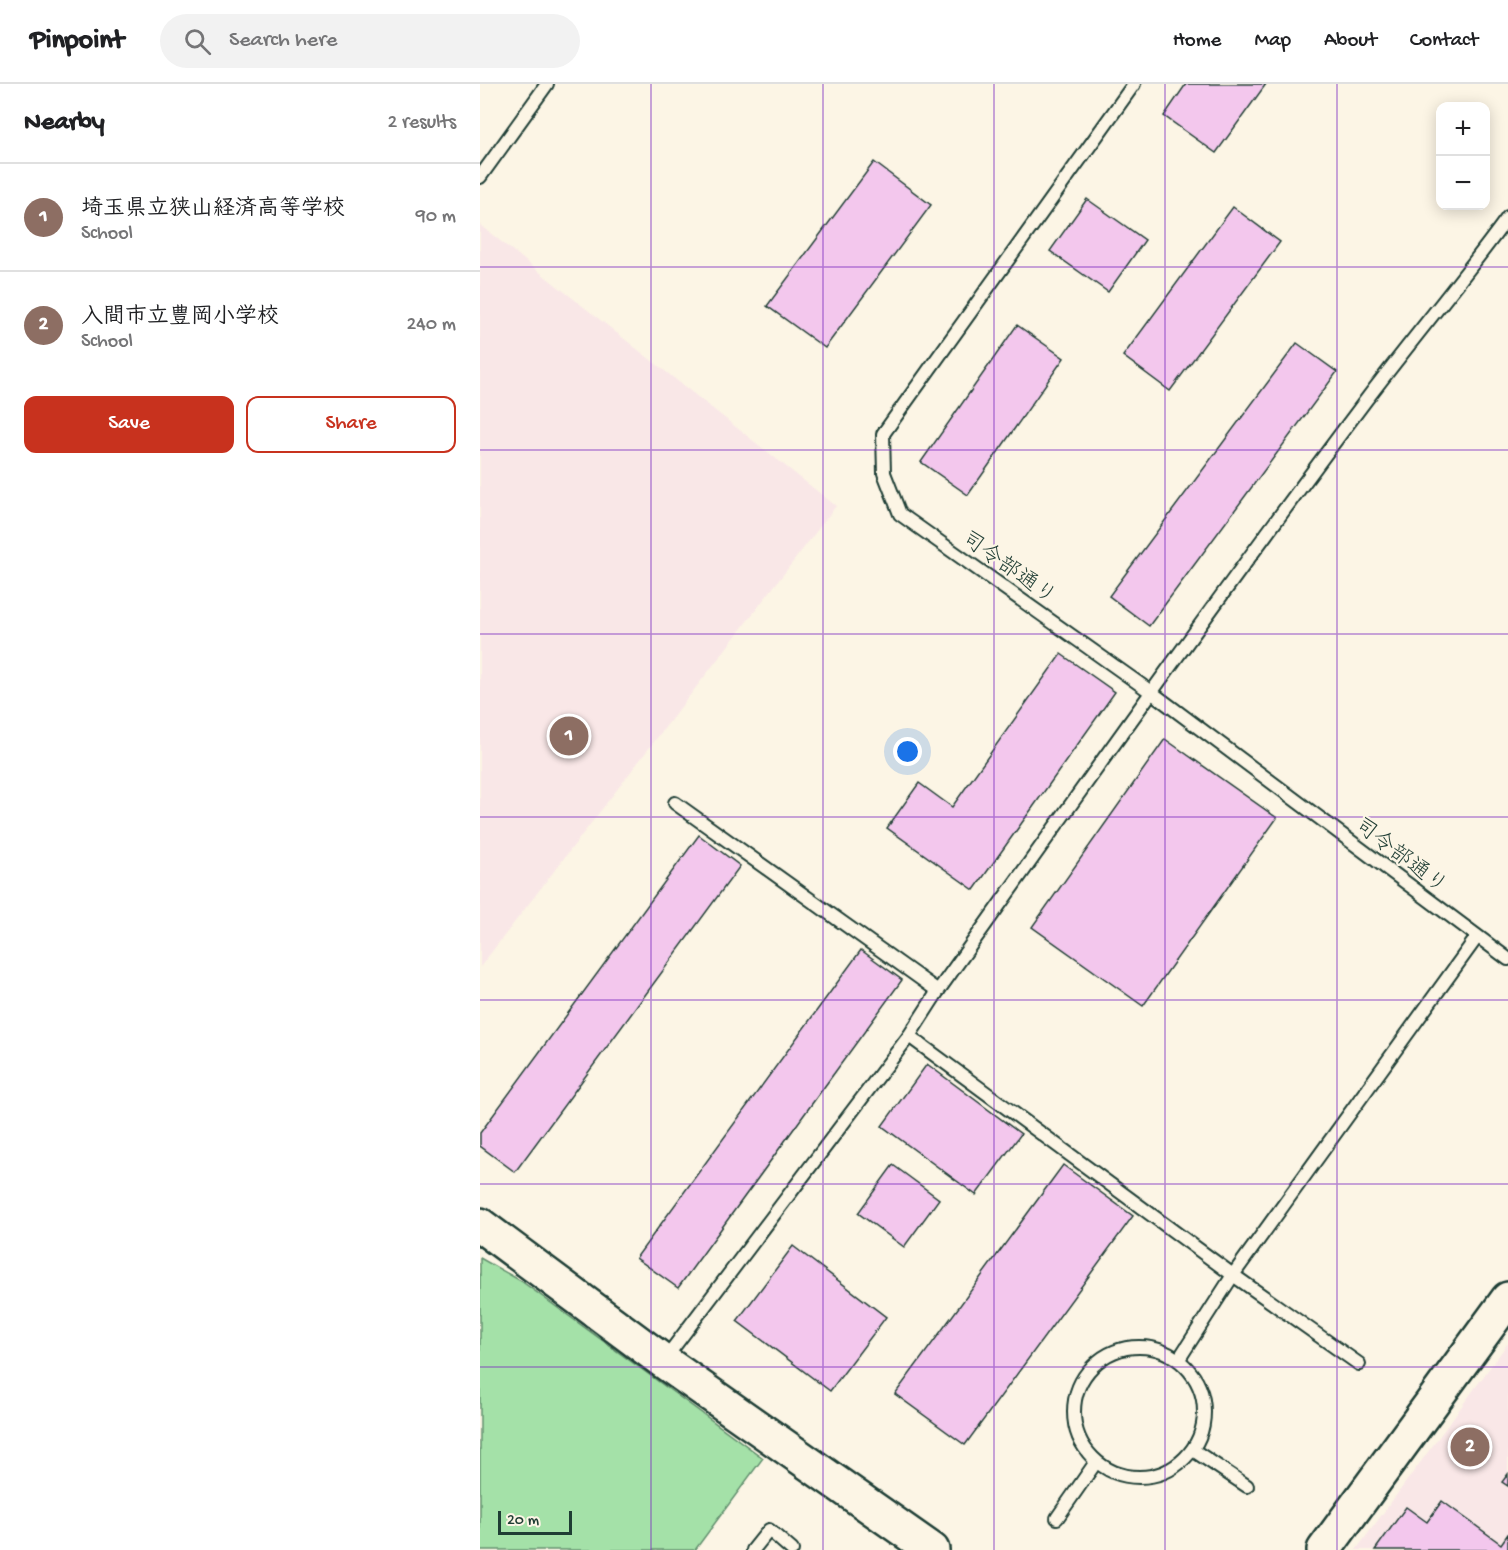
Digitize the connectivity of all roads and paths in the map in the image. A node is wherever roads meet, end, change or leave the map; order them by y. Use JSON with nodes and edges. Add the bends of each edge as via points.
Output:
{"nodes":[{"id":1,"x":546,"y":84,"type":"edge"},
{"id":2,"x":1134,"y":84,"type":"edge"},
{"id":3,"x":480,"y":177,"type":"edge"},
{"id":4,"x":1508,"y":217,"type":"edge"},
{"id":5,"x":1150,"y":692,"type":"junction"},
{"id":6,"x":675,"y":803,"type":"dead end"},
{"id":7,"x":1477,"y":937,"type":"junction"},
{"id":8,"x":1508,"y":958,"type":"edge"},
{"id":9,"x":938,"y":991,"type":"junction"},
{"id":10,"x":909,"y":1036,"type":"junction"},
{"id":11,"x":480,"y":1225,"type":"edge"},
{"id":12,"x":1233,"y":1275,"type":"junction"},
{"id":13,"x":1508,"y":1299,"type":"edge"},
{"id":14,"x":1179,"y":1359,"type":"junction"},
{"id":15,"x":663,"y":1361,"type":"junction"},
{"id":16,"x":1359,"y":1364,"type":"dead end"},
{"id":17,"x":1193,"y":1450,"type":"junction"},
{"id":18,"x":1096,"y":1462,"type":"junction"},
{"id":19,"x":1247,"y":1486,"type":"dead end"},
{"id":20,"x":1057,"y":1518,"type":"dead end"},
{"id":21,"x":753,"y":1550,"type":"edge"},
{"id":22,"x":792,"y":1550,"type":"edge"},
{"id":23,"x":932,"y":1550,"type":"edge"},
{"id":24,"x":1324,"y":1550,"type":"edge"}],
"edges":[{"from":1,"to":3,"type":"lane"},
{"from":2,"to":5,"type":"lane","name":"司令部通り","via":[[883,434],[884,473],[900,514]]},
{"from":4,"to":5,"type":"lane"},
{"from":5,"to":7,"type":"lane","name":"司令部通り"},
{"from":5,"to":9,"type":"lane"},
{"from":6,"to":9,"type":"lane"},
{"from":7,"to":8,"type":"lane","name":"司令部通り"},
{"from":7,"to":12,"type":"lane"},
{"from":9,"to":10,"type":"lane"},
{"from":10,"to":12,"type":"lane"},
{"from":10,"to":15,"type":"lane"},
{"from":11,"to":15,"type":"street"},
{"from":12,"to":14,"type":"lane"},
{"from":12,"to":16,"type":"lane"},
{"from":13,"to":24,"type":"street"},
{"from":14,"to":17,"type":"lane","via":[[1193,1373],[1202,1392],[1202,1432]]},
{"from":14,"to":18,"type":"lane","via":[[1159,1348],[1115,1350],[1096,1362],[1082,1379],[1074,1401],[1074,1423],[1082,1444]]},
{"from":15,"to":23,"type":"street"},
{"from":17,"to":18,"type":"lane","via":[[1158,1475],[1136,1478],[1115,1473]]},
{"from":17,"to":19,"type":"lane"},
{"from":18,"to":20,"type":"lane"},
{"from":21,"to":22,"type":"lane","via":[[769,1530]]}]}
